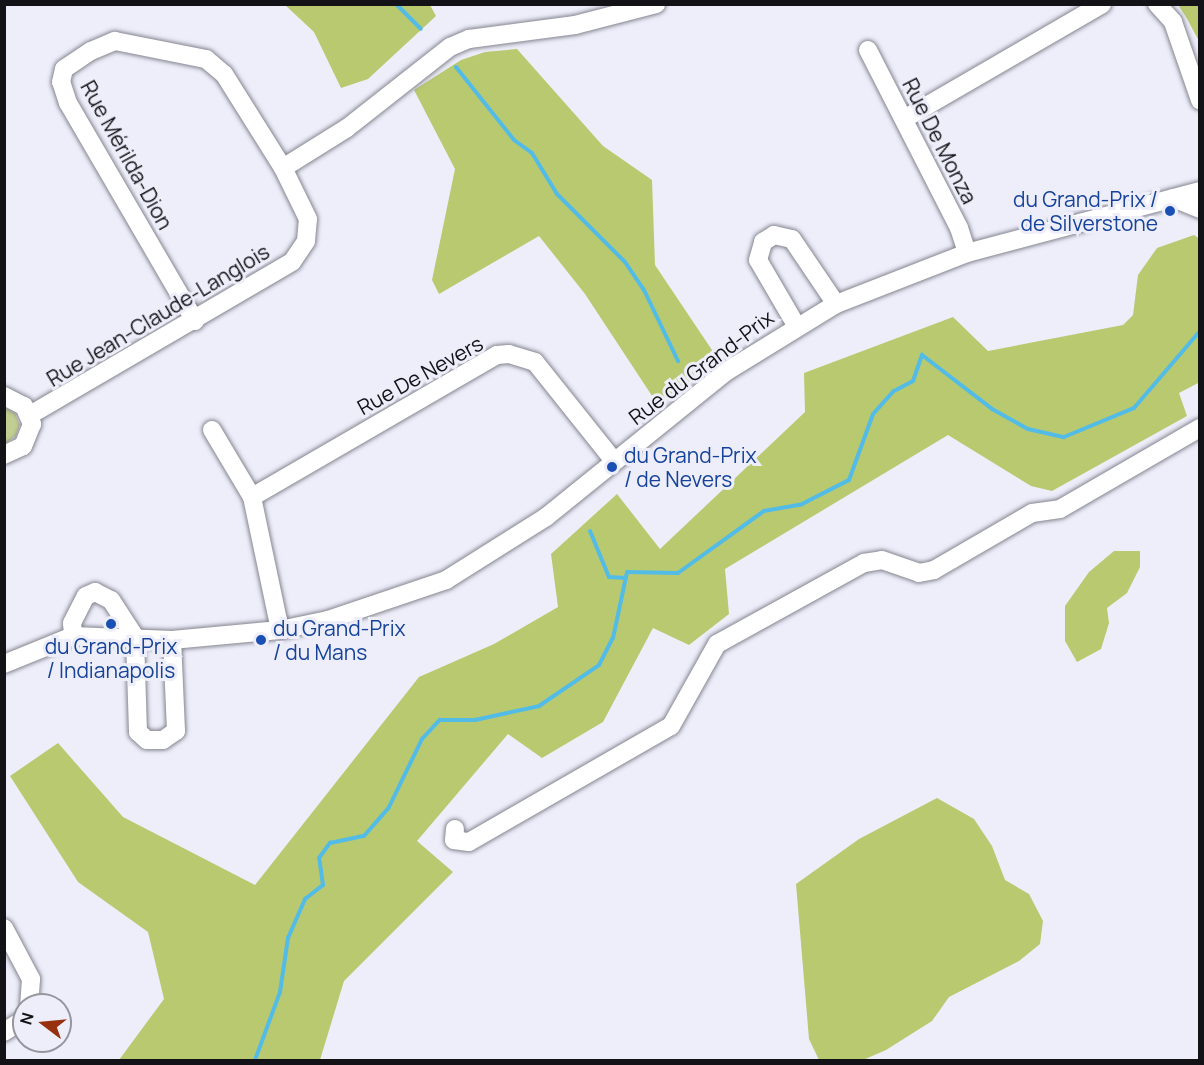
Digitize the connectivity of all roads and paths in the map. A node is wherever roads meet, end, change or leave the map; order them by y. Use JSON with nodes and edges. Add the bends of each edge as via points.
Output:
{"nodes":[{"id":1,"x":656,"y":4,"type":"edge"},
{"id":2,"x":1102,"y":4,"type":"edge"},
{"id":3,"x":1157,"y":4,"type":"edge"},
{"id":4,"x":868,"y":50,"type":"dead end"},
{"id":5,"x":1200,"y":99,"type":"edge"},
{"id":6,"x":904,"y":118,"type":"junction"},
{"id":7,"x":283,"y":168,"type":"junction"},
{"id":8,"x":1200,"y":191,"type":"edge"},
{"id":9,"x":1173,"y":198,"type":"junction"},
{"id":10,"x":1200,"y":209,"type":"edge"},
{"id":11,"x":967,"y":254,"type":"junction"},
{"id":12,"x":836,"y":304,"type":"junction"},
{"id":13,"x":195,"y":321,"type":"junction"},
{"id":14,"x":796,"y":325,"type":"junction"},
{"id":15,"x":4,"y":396,"type":"edge"},
{"id":16,"x":30,"y":415,"type":"junction"},
{"id":17,"x":1200,"y":428,"type":"edge"},
{"id":18,"x":212,"y":430,"type":"dead end"},
{"id":19,"x":4,"y":455,"type":"edge"},
{"id":20,"x":615,"y":462,"type":"junction"},
{"id":21,"x":252,"y":497,"type":"junction"},
{"id":22,"x":280,"y":630,"type":"junction"},
{"id":23,"x":73,"y":636,"type":"junction"},
{"id":24,"x":135,"y":637,"type":"junction"},
{"id":25,"x":172,"y":640,"type":"junction"},
{"id":26,"x":4,"y":664,"type":"edge"},
{"id":27,"x":455,"y":829,"type":"dead end"},
{"id":28,"x":4,"y":928,"type":"edge"},
{"id":29,"x":30,"y":993,"type":"edge"}],
"edges":[{"from":1,"to":7,"type":"street","via":[[575,25],[460,42],[432,59],[347,128]]},
{"from":2,"to":6,"type":"street"},
{"from":3,"to":5,"type":"street","via":[[1173,22]]},
{"from":4,"to":6,"type":"street","name":"Rue De Monza"},
{"from":6,"to":11,"type":"street","name":"Rue De Monza","via":[[959,228]]},
{"from":7,"to":13,"type":"street","name":"Rue Jean-Claude-Langlois","via":[[307,213],[308,230],[301,250],[280,271]]},
{"from":7,"to":13,"type":"street","name":"Rue Mérilda-Dion","via":[[224,74],[206,59],[115,41],[64,69],[62,86],[68,103]]},
{"from":8,"to":9,"type":"street","name":"Rue du Grand-Prix"},
{"from":9,"to":10,"type":"street"},
{"from":9,"to":11,"type":"street","name":"Rue du Grand-Prix"},
{"from":11,"to":12,"type":"street","name":"Rue du Grand-Prix"},
{"from":12,"to":14,"type":"street","name":"Rue du Grand-Prix"},
{"from":12,"to":14,"type":"street","via":[[792,239],[774,235],[763,242],[758,260]]},
{"from":13,"to":16,"type":"street","name":"Rue Jean-Claude-Langlois"},
{"from":14,"to":20,"type":"street","name":"Rue du Grand-Prix","via":[[726,371]]},
{"from":15,"to":16,"type":"street","via":[[19,401]]},
{"from":16,"to":19,"type":"street","via":[[27,441],[19,450]]},
{"from":17,"to":27,"type":"street","via":[[1060,509],[1032,513],[934,570],[919,573],[882,560],[864,563],[717,644],[671,726],[469,842],[454,840]]},
{"from":18,"to":21,"type":"street"},
{"from":20,"to":21,"type":"street","name":"Rue De Nevers","via":[[534,362],[509,354],[498,355]]},
{"from":20,"to":22,"type":"street","name":"Rue du Grand-Prix","via":[[546,517],[446,580],[328,620]]},
{"from":21,"to":22,"type":"street"},
{"from":22,"to":25,"type":"street","name":"Rue du Grand-Prix"},
{"from":23,"to":24,"type":"street","name":"Rue du Grand-Prix"},
{"from":23,"to":24,"type":"street","via":[[72,623],[79,603],[94,592],[111,600]]},
{"from":23,"to":26,"type":"street","name":"Rue du Grand-Prix"},
{"from":24,"to":25,"type":"street","name":"Rue du Grand-Prix"},
{"from":24,"to":25,"type":"street","via":[[138,732],[147,740],[163,740],[176,732]]},
{"from":28,"to":29,"type":"street","via":[[31,979]]}]}
